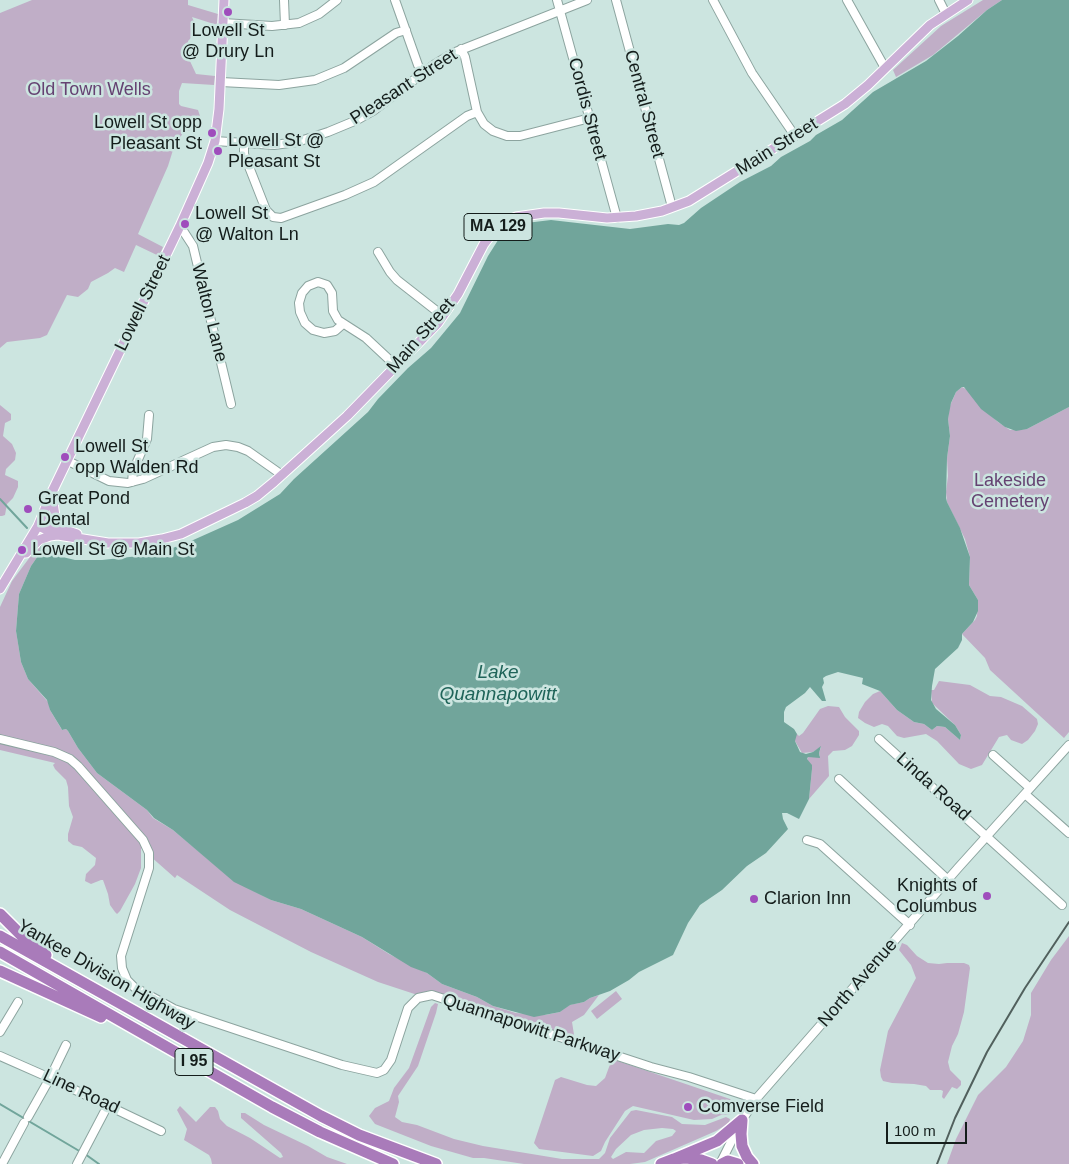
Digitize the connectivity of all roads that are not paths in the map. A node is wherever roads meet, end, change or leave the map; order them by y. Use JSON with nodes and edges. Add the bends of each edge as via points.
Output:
{"nodes":[{"id":1,"x":224,"y":0,"type":"edge"},
{"id":2,"x":284,"y":0,"type":"edge"},
{"id":3,"x":337,"y":0,"type":"edge"},
{"id":4,"x":395,"y":0,"type":"edge"},
{"id":5,"x":557,"y":0,"type":"edge"},
{"id":6,"x":587,"y":0,"type":"edge"},
{"id":7,"x":616,"y":0,"type":"edge"},
{"id":8,"x":713,"y":0,"type":"edge"},
{"id":9,"x":847,"y":0,"type":"edge"},
{"id":10,"x":939,"y":0,"type":"edge"},
{"id":11,"x":968,"y":0,"type":"edge"},
{"id":12,"x":560,"y":10,"type":"junction"},
{"id":13,"x":946,"y":14,"type":"junction"},
{"id":14,"x":223,"y":24,"type":"junction"},
{"id":15,"x":285,"y":25,"type":"junction"},
{"id":16,"x":406,"y":30,"type":"junction"},
{"id":17,"x":461,"y":49,"type":"junction"},
{"id":18,"x":885,"y":68,"type":"junction"},
{"id":19,"x":423,"y":73,"type":"junction"},
{"id":20,"x":220,"y":82,"type":"junction"},
{"id":21,"x":477,"y":112,"type":"junction"},
{"id":22,"x":590,"y":118,"type":"junction"},
{"id":23,"x":795,"y":136,"type":"junction"},
{"id":24,"x":215,"y":141,"type":"junction"},
{"id":25,"x":244,"y":144,"type":"junction"},
{"id":26,"x":672,"y":207,"type":"junction"},
{"id":27,"x":617,"y":218,"type":"junction"},
{"id":28,"x":180,"y":226,"type":"junction"},
{"id":29,"x":378,"y":252,"type":"dead end"},
{"id":30,"x":443,"y":316,"type":"junction"},
{"id":31,"x":343,"y":324,"type":"junction"},
{"id":32,"x":396,"y":366,"type":"junction"},
{"id":33,"x":231,"y":404,"type":"dead end"},
{"id":34,"x":149,"y":416,"type":"dead end"},
{"id":35,"x":68,"y":461,"type":"junction"},
{"id":36,"x":282,"y":475,"type":"junction"},
{"id":37,"x":132,"y":482,"type":"junction"},
{"id":38,"x":52,"y":492,"type":"junction"},
{"id":39,"x":38,"y":526,"type":"junction"},
{"id":40,"x":67,"y":530,"type":"junction"},
{"id":41,"x":58,"y":535,"type":"junction"},
{"id":42,"x":90,"y":540,"type":"junction"},
{"id":43,"x":12,"y":570,"type":"junction"},
{"id":44,"x":0,"y":589,"type":"edge"},
{"id":45,"x":0,"y":739,"type":"edge"},
{"id":46,"x":879,"y":739,"type":"dead end"},
{"id":47,"x":1069,"y":745,"type":"edge"},
{"id":48,"x":993,"y":754,"type":"dead end"},
{"id":49,"x":839,"y":779,"type":"dead end"},
{"id":50,"x":1028,"y":791,"type":"junction"},
{"id":51,"x":1069,"y":832,"type":"edge"},
{"id":52,"x":987,"y":836,"type":"junction"},
{"id":53,"x":807,"y":840,"type":"dead end"},
{"id":54,"x":948,"y":880,"type":"junction"},
{"id":55,"x":1062,"y":904,"type":"dead end"},
{"id":56,"x":0,"y":914,"type":"edge"},
{"id":57,"x":910,"y":925,"type":"junction"},
{"id":58,"x":0,"y":936,"type":"edge"},
{"id":59,"x":0,"y":952,"type":"edge"},
{"id":60,"x":0,"y":971,"type":"edge"},
{"id":61,"x":86,"y":984,"type":"junction"},
{"id":62,"x":18,"y":1002,"type":"dead end"},
{"id":63,"x":0,"y":1032,"type":"edge"},
{"id":64,"x":66,"y":1045,"type":"dead end"},
{"id":65,"x":174,"y":1051,"type":"junction"},
{"id":66,"x":0,"y":1056,"type":"edge"},
{"id":67,"x":50,"y":1078,"type":"junction"},
{"id":68,"x":756,"y":1099,"type":"junction"},
{"id":69,"x":108,"y":1105,"type":"junction"},
{"id":70,"x":742,"y":1120,"type":"junction"},
{"id":71,"x":161,"y":1131,"type":"dead end"},
{"id":72,"x":674,"y":1159,"type":"junction"},
{"id":73,"x":2,"y":1164,"type":"edge"},
{"id":74,"x":77,"y":1164,"type":"edge"},
{"id":75,"x":393,"y":1164,"type":"edge"},
{"id":76,"x":436,"y":1164,"type":"edge"},
{"id":77,"x":661,"y":1164,"type":"edge"},
{"id":78,"x":712,"y":1164,"type":"edge"},
{"id":79,"x":721,"y":1164,"type":"edge"},
{"id":80,"x":738,"y":1164,"type":"edge"},
{"id":81,"x":753,"y":1164,"type":"edge"}],
"edges":[{"from":1,"to":14,"type":"main road","name":"Lowell Street"},
{"from":2,"to":15,"type":"street"},
{"from":3,"to":15,"type":"street","via":[[311,18]]},
{"from":4,"to":16,"type":"street"},
{"from":5,"to":12,"type":"street","name":"Cordis Street"},
{"from":6,"to":12,"type":"street","name":"Pleasant Street"},
{"from":7,"to":26,"type":"street","name":"Central Street"},
{"from":8,"to":23,"type":"street","via":[[752,73]]},
{"from":9,"to":18,"type":"street"},
{"from":10,"to":13,"type":"street"},
{"from":11,"to":13,"type":"main road","name":"Main Street","number":"MA 129"},
{"from":12,"to":17,"type":"street","name":"Pleasant Street"},
{"from":12,"to":22,"type":"street","name":"Cordis Street"},
{"from":13,"to":18,"type":"main road","name":"Main Street","number":"MA 129","via":[[923,31]]},
{"from":14,"to":15,"type":"street"},
{"from":14,"to":20,"type":"main road","name":"Lowell Street"},
{"from":16,"to":19,"type":"street"},
{"from":16,"to":20,"type":"street","via":[[397,32],[344,68],[320,78],[278,84]]},
{"from":17,"to":19,"type":"street","name":"Pleasant Street"},
{"from":17,"to":21,"type":"street"},
{"from":18,"to":23,"type":"main road","name":"Main Street","number":"MA 129","via":[[845,104]]},
{"from":19,"to":25,"type":"street","name":"Pleasant Street","via":[[373,111],[347,125],[292,143]]},
{"from":20,"to":24,"type":"main road","name":"Lowell Street"},
{"from":21,"to":22,"type":"street","via":[[490,129],[511,137]]},
{"from":21,"to":25,"type":"street","via":[[374,182],[281,218],[273,217],[266,210],[244,154]]},
{"from":22,"to":27,"type":"street","name":"Cordis Street"},
{"from":23,"to":26,"type":"main road","name":"Main Street","number":"MA 129","via":[[706,191]]},
{"from":24,"to":25,"type":"street","name":"Pleasant Street"},
{"from":24,"to":28,"type":"main road","name":"Lowell Street"},
{"from":26,"to":27,"type":"main road","name":"Main Street","number":"MA 129"},
{"from":27,"to":30,"type":"main road","name":"Main Street","number":"MA 129","via":[[551,212],[506,221],[490,235]]},
{"from":28,"to":33,"type":"street","name":"Walton Lane","via":[[193,246]]},
{"from":28,"to":35,"type":"main road","name":"Lowell Street"},
{"from":29,"to":30,"type":"street","via":[[397,280]]},
{"from":30,"to":32,"type":"main road","name":"Main Street","number":"MA 129"},
{"from":31,"to":31,"type":"street","via":[[327,333],[316,331],[305,323],[299,303],[308,286],[318,282],[327,285],[332,293],[333,311]]},
{"from":31,"to":32,"type":"street","via":[[366,338]]},
{"from":32,"to":36,"type":"main road","name":"Main Street","number":"MA 129","via":[[348,416]]},
{"from":34,"to":37,"type":"street","via":[[147,440],[133,471]]},
{"from":35,"to":37,"type":"street","via":[[109,481]]},
{"from":35,"to":38,"type":"main road","name":"Lowell Street"},
{"from":36,"to":37,"type":"street","via":[[248,451],[220,445]]},
{"from":36,"to":42,"type":"main road","name":"Main Street","number":"MA 129","via":[[258,496],[175,536],[131,544]]},
{"from":38,"to":39,"type":"main road","name":"Lowell Street"},
{"from":38,"to":40,"type":"main road","via":[[55,516]]},
{"from":39,"to":40,"type":"main road","name":"Main Street","number":"MA 129","via":[[51,525]]},
{"from":39,"to":41,"type":"main road","name":"Main Street"},
{"from":39,"to":43,"type":"main road","name":"Lowell Street"},
{"from":40,"to":42,"type":"main road","name":"Main Street","number":"MA 129"},
{"from":41,"to":42,"type":"main road","name":"Main Street","number":"MA 129"},
{"from":41,"to":43,"type":"main road","via":[[36,543]]},
{"from":43,"to":44,"type":"main road","name":"Lowell Street"},
{"from":45,"to":68,"type":"street","name":"Quannapowitt Parkway","via":[[70,759],[143,840],[149,853],[149,868],[121,956],[122,968],[134,986],[174,1009],[342,1065],[377,1073],[384,1070],[390,1060],[408,1008],[418,998],[432,995]]},
{"from":46,"to":52,"type":"street","name":"Linda Road"},
{"from":47,"to":50,"type":"street","name":"North Avenue"},
{"from":48,"to":50,"type":"street"},
{"from":49,"to":54,"type":"street"},
{"from":50,"to":51,"type":"street"},
{"from":50,"to":52,"type":"street","name":"North Avenue"},
{"from":52,"to":54,"type":"street","name":"North Avenue"},
{"from":52,"to":55,"type":"street","name":"Linda Road"},
{"from":53,"to":57,"type":"street","via":[[820,844]]},
{"from":54,"to":57,"type":"street","name":"North Avenue"},
{"from":56,"to":61,"type":"highway","via":[[27,941]]},
{"from":57,"to":68,"type":"street","name":"North Avenue"},
{"from":58,"to":61,"type":"highway","name":"Yankee Division Highway","number":"I 95"},
{"from":59,"to":65,"type":"highway","name":"Yankee Division Highway","number":"I 95"},
{"from":60,"to":65,"type":"highway"},
{"from":61,"to":76,"type":"highway","name":"Yankee Division Highway","number":"I 95","via":[[321,1116]]},
{"from":62,"to":63,"type":"street"},
{"from":64,"to":67,"type":"street"},
{"from":65,"to":75,"type":"highway","name":"Yankee Division Highway","number":"I 95","via":[[304,1123]]},
{"from":66,"to":67,"type":"street","name":"Line Road"},
{"from":67,"to":69,"type":"street","name":"Line Road"},
{"from":67,"to":73,"type":"street"},
{"from":68,"to":70,"type":"street","name":"North Avenue"},
{"from":69,"to":71,"type":"street","name":"Line Road"},
{"from":69,"to":74,"type":"street"},
{"from":70,"to":72,"type":"highway","via":[[717,1141]]},
{"from":70,"to":79,"type":"street","name":"North Avenue"},
{"from":70,"to":81,"type":"highway","via":[[742,1146]]},
{"from":72,"to":77,"type":"highway"},
{"from":72,"to":78,"type":"highway","via":[[693,1158]]},
{"from":79,"to":80,"type":"highway","via":[[728,1161]]}]}
